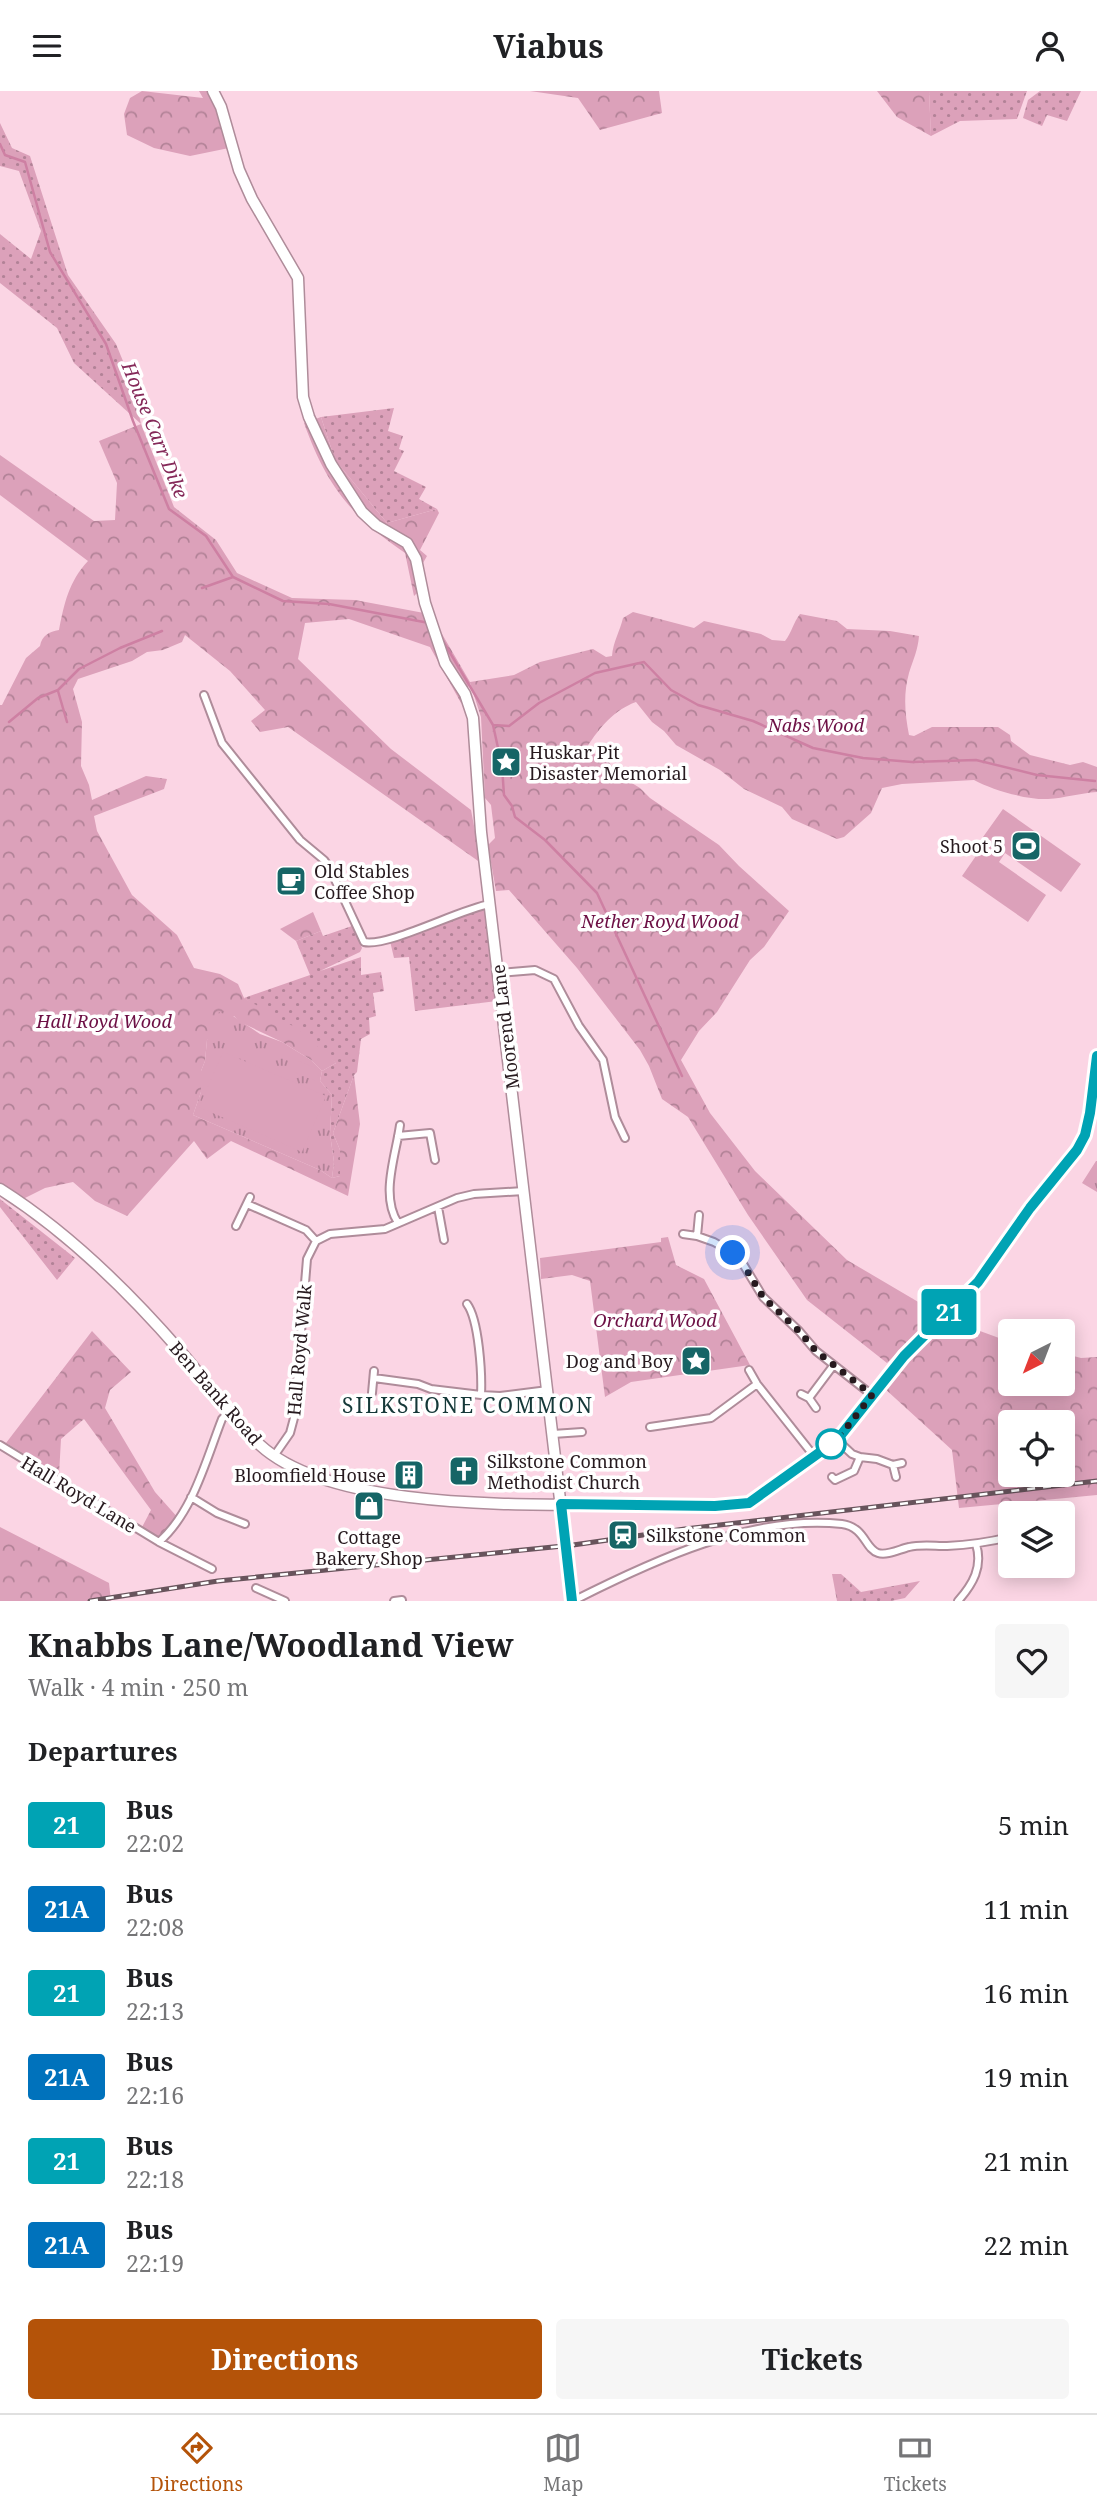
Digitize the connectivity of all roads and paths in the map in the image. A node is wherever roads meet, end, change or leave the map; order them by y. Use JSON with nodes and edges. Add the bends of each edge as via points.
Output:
{"nodes":[{"id":1,"x":213,"y":91,"type":"edge"},
{"id":2,"x":204,"y":695,"type":"dead end"},
{"id":3,"x":490,"y":904,"type":"junction"},
{"id":4,"x":499,"y":973,"type":"junction"},
{"id":5,"x":1097,"y":1056,"type":"edge"},
{"id":6,"x":400,"y":1125,"type":"dead end"},
{"id":7,"x":398,"y":1136,"type":"junction"},
{"id":8,"x":625,"y":1138,"type":"dead end"},
{"id":9,"x":435,"y":1160,"type":"dead end"},
{"id":10,"x":0,"y":1189,"type":"edge"},
{"id":11,"x":524,"y":1191,"type":"junction"},
{"id":12,"x":438,"y":1207,"type":"junction"},
{"id":13,"x":699,"y":1216,"type":"dead end"},
{"id":14,"x":240,"y":1223,"type":"dead end"},
{"id":15,"x":398,"y":1223,"type":"junction"},
{"id":16,"x":683,"y":1234,"type":"dead end"},
{"id":17,"x":697,"y":1236,"type":"junction"},
{"id":18,"x":444,"y":1240,"type":"dead end"},
{"id":19,"x":316,"y":1241,"type":"junction"},
{"id":20,"x":467,"y":1304,"type":"dead end"},
{"id":21,"x":833,"y":1366,"type":"junction"},
{"id":22,"x":749,"y":1370,"type":"dead end"},
{"id":23,"x":757,"y":1384,"type":"junction"},
{"id":24,"x":548,"y":1390,"type":"junction"},
{"id":25,"x":372,"y":1393,"type":"dead end"},
{"id":26,"x":801,"y":1394,"type":"dead end"},
{"id":27,"x":481,"y":1395,"type":"junction"},
{"id":28,"x":872,"y":1395,"type":"junction"},
{"id":29,"x":809,"y":1398,"type":"junction"},
{"id":30,"x":816,"y":1408,"type":"dead end"},
{"id":31,"x":229,"y":1412,"type":"junction"},
{"id":32,"x":650,"y":1427,"type":"dead end"},
{"id":33,"x":582,"y":1432,"type":"dead end"},
{"id":34,"x":553,"y":1434,"type":"junction"},
{"id":35,"x":837,"y":1440,"type":"junction"},
{"id":36,"x":0,"y":1445,"type":"edge"},
{"id":37,"x":274,"y":1456,"type":"junction"},
{"id":38,"x":814,"y":1456,"type":"junction"},
{"id":39,"x":860,"y":1457,"type":"junction"},
{"id":40,"x":902,"y":1463,"type":"dead end"},
{"id":41,"x":893,"y":1465,"type":"junction"},
{"id":42,"x":895,"y":1477,"type":"dead end"},
{"id":43,"x":832,"y":1478,"type":"dead end"},
{"id":44,"x":191,"y":1497,"type":"junction"},
{"id":45,"x":561,"y":1504,"type":"junction"},
{"id":46,"x":245,"y":1524,"type":"dead end"},
{"id":47,"x":998,"y":1539,"type":"edge"},
{"id":48,"x":159,"y":1542,"type":"junction"},
{"id":49,"x":976,"y":1544,"type":"junction"},
{"id":50,"x":212,"y":1569,"type":"dead end"},
{"id":51,"x":256,"y":1588,"type":"dead end"},
{"id":52,"x":402,"y":1600,"type":"edge"},
{"id":53,"x":285,"y":1601,"type":"edge"},
{"id":54,"x":394,"y":1601,"type":"edge"},
{"id":55,"x":573,"y":1601,"type":"edge"},
{"id":56,"x":958,"y":1601,"type":"edge"}],
"edges":[{"from":1,"to":3,"type":"street","name":"Moorend Lane","via":[[252,199],[298,278],[303,397],[309,417],[331,464],[362,512],[376,526],[407,543],[416,559],[445,663],[465,694],[473,718]]},
{"from":2,"to":3,"type":"street","via":[[222,743],[300,840],[324,860],[364,942],[389,939]]},
{"from":3,"to":4,"type":"street","name":"Moorend Lane"},
{"from":4,"to":8,"type":"street","via":[[535,970],[554,979],[604,1060],[615,1117]]},
{"from":4,"to":11,"type":"street","name":"Moorend Lane"},
{"from":5,"to":28,"type":"street","name":"Ben Bank Road","via":[[1090,1113],[1077,1150],[978,1282]]},
{"from":6,"to":7,"type":"street"},
{"from":7,"to":9,"type":"street","via":[[430,1133]]},
{"from":7,"to":15,"type":"street","via":[[390,1192]]},
{"from":10,"to":31,"type":"street","name":"Ben Bank Road","via":[[103,1272],[181,1352]]},
{"from":11,"to":12,"type":"street","via":[[474,1194]]},
{"from":11,"to":24,"type":"street","name":"Moorend Lane"},
{"from":12,"to":15,"type":"street"},
{"from":12,"to":18,"type":"street"},
{"from":13,"to":17,"type":"street"},
{"from":14,"to":19,"type":"street","via":[[249,1200],[306,1230]]},
{"from":15,"to":19,"type":"street","via":[[374,1231],[330,1234]]},
{"from":16,"to":17,"type":"street"},
{"from":17,"to":21,"type":"street","via":[[740,1259],[763,1297]]},
{"from":19,"to":37,"type":"street","name":"Hall Royd Walk","via":[[307,1259],[294,1418]]},
{"from":20,"to":27,"type":"street","via":[[475,1325]]},
{"from":21,"to":28,"type":"street"},
{"from":21,"to":29,"type":"street"},
{"from":22,"to":23,"type":"street"},
{"from":23,"to":32,"type":"street","via":[[711,1418]]},
{"from":23,"to":38,"type":"street"},
{"from":24,"to":27,"type":"street"},
{"from":24,"to":34,"type":"street","name":"Moorend Lane"},
{"from":25,"to":27,"type":"street","via":[[374,1375]]},
{"from":26,"to":29,"type":"street"},
{"from":28,"to":35,"type":"street","name":"Ben Bank Road"},
{"from":29,"to":30,"type":"street"},
{"from":31,"to":37,"type":"street","name":"Ben Bank Road"},
{"from":31,"to":44,"type":"street","via":[[222,1419]]},
{"from":33,"to":34,"type":"street"},
{"from":34,"to":45,"type":"street","name":"Moorend Lane"},
{"from":35,"to":38,"type":"street","name":"Ben Bank Road"},
{"from":35,"to":39,"type":"street"},
{"from":36,"to":48,"type":"street","name":"Hall Royd Lane"},
{"from":37,"to":45,"type":"street","name":"Ben Bank Road","via":[[322,1479],[419,1499]]},
{"from":38,"to":45,"type":"street","name":"Ben Bank Road","via":[[749,1503]]},
{"from":39,"to":41,"type":"street"},
{"from":39,"to":43,"type":"street","via":[[851,1473],[835,1481]]},
{"from":40,"to":41,"type":"street"},
{"from":41,"to":42,"type":"street"},
{"from":44,"to":46,"type":"street","via":[[233,1524]]},
{"from":44,"to":48,"type":"street","via":[[171,1532]]},
{"from":45,"to":55,"type":"street","name":"Moorend Lane"},
{"from":47,"to":49,"type":"street"},
{"from":48,"to":50,"type":"street","name":"Hall Royd Lane"},
{"from":49,"to":55,"type":"street","via":[[911,1547],[881,1554],[846,1525],[762,1529],[718,1537]]},
{"from":49,"to":56,"type":"street","via":[[977,1576]]},
{"from":51,"to":53,"type":"street"},
{"from":52,"to":54,"type":"street"}]}
